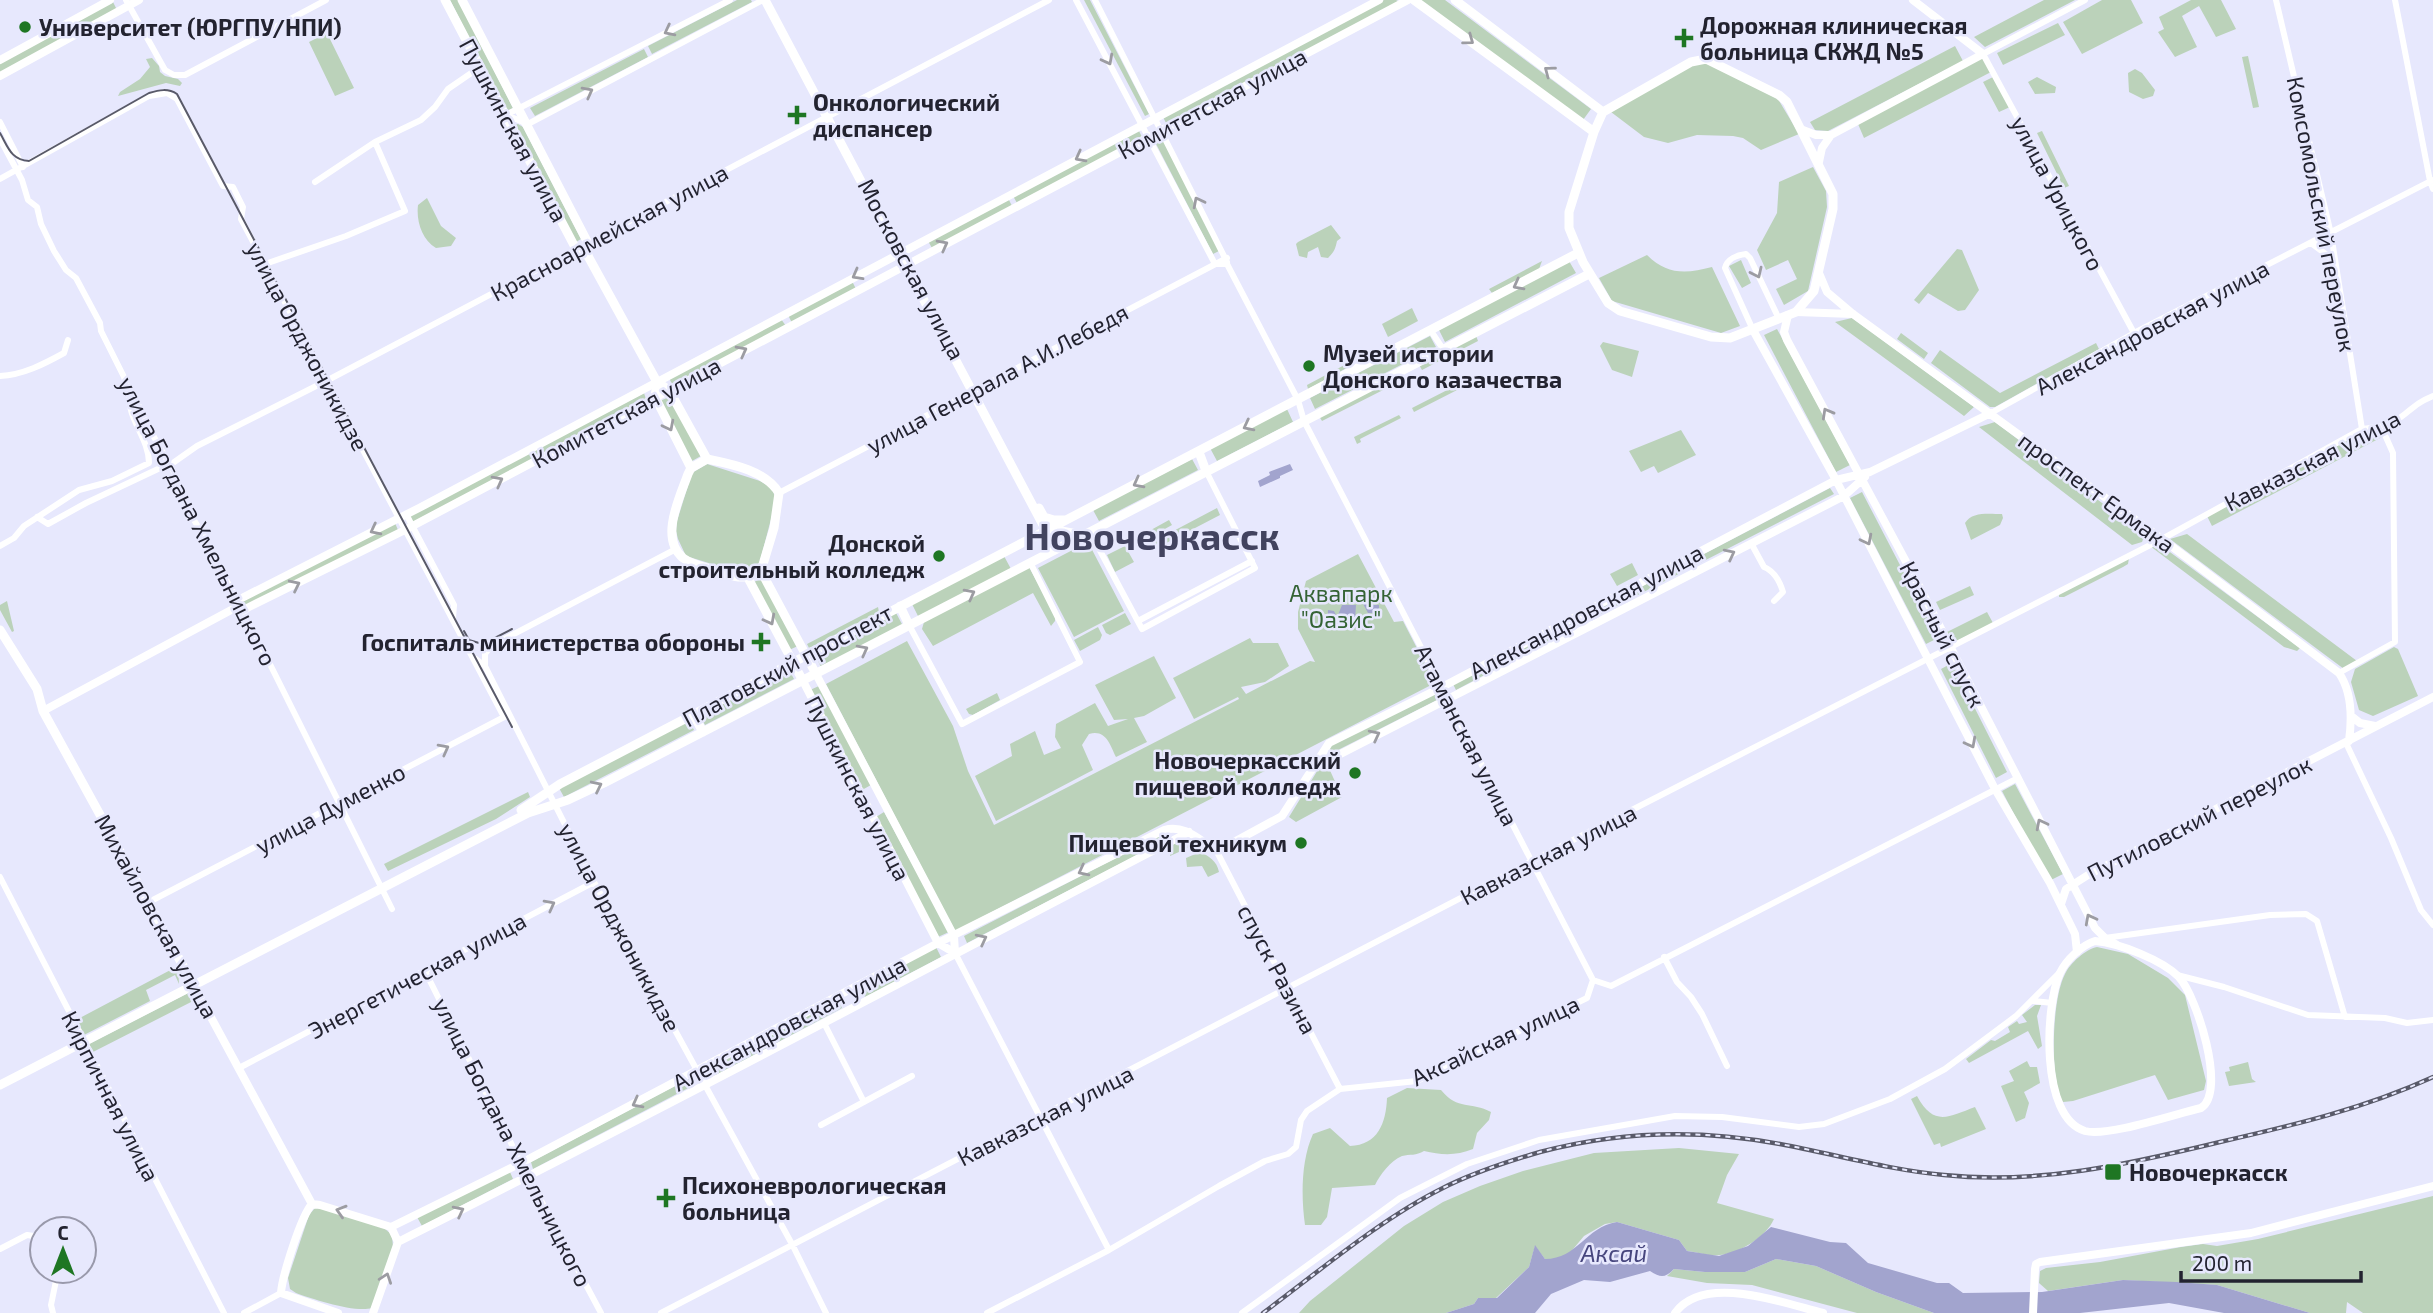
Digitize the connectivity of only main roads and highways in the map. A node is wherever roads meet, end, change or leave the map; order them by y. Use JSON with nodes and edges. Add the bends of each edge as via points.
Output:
{"nodes":[{"id":1,"x":445,"y":0,"type":"edge"},
{"id":2,"x":463,"y":0,"type":"edge"},
{"id":3,"x":766,"y":0,"type":"edge"},
{"id":4,"x":1414,"y":0,"type":"edge"},
{"id":5,"x":1455,"y":0,"type":"edge"},
{"id":6,"x":1603,"y":113,"type":"junction"},
{"id":7,"x":1594,"y":132,"type":"junction"},
{"id":8,"x":1578,"y":253,"type":"junction"},
{"id":9,"x":587,"y":256,"type":"junction"},
{"id":10,"x":1590,"y":274,"type":"junction"},
{"id":11,"x":657,"y":382,"type":"junction"},
{"id":12,"x":974,"y":390,"type":"junction"},
{"id":13,"x":1199,"y":452,"type":"junction"},
{"id":14,"x":707,"y":459,"type":"junction"},
{"id":15,"x":691,"y":468,"type":"junction"},
{"id":16,"x":1206,"y":471,"type":"junction"},
{"id":17,"x":1040,"y":519,"type":"junction"},
{"id":18,"x":1068,"y":519,"type":"junction"},
{"id":19,"x":1050,"y":529,"type":"junction"},
{"id":20,"x":1086,"y":533,"type":"junction"},
{"id":21,"x":1034,"y":537,"type":"junction"},
{"id":22,"x":761,"y":571,"type":"junction"},
{"id":23,"x":748,"y":578,"type":"junction"},
{"id":24,"x":900,"y":606,"type":"junction"},
{"id":25,"x":909,"y":625,"type":"junction"},
{"id":26,"x":0,"y":630,"type":"edge"},
{"id":27,"x":805,"y":655,"type":"junction"},
{"id":28,"x":793,"y":662,"type":"junction"},
{"id":29,"x":816,"y":674,"type":"junction"},
{"id":30,"x":803,"y":681,"type":"junction"},
{"id":31,"x":693,"y":714,"type":"junction"},
{"id":32,"x":702,"y":732,"type":"junction"},
{"id":33,"x":380,"y":887,"type":"junction"},
{"id":34,"x":194,"y":984,"type":"junction"},
{"id":35,"x":0,"y":1084,"type":"edge"}],
"edges":[{"from":1,"to":9,"type":"main road","name":"Пушкинская улица","via":[[576,249]]},
{"from":2,"to":9,"type":"main road","name":"Пушкинская улица","via":[[588,243]]},
{"from":3,"to":12,"type":"main road","name":"Московская улица"},
{"from":4,"to":7,"type":"main road","one_way":true},
{"from":6,"to":5,"type":"main road","one_way":true},
{"from":6,"to":7,"type":"main road"},
{"from":6,"to":10,"type":"main road","via":[[1691,62],[1706,59],[1787,102],[1834,201],[1814,291],[1788,315],[1730,338],[1620,310],[1608,303]]},
{"from":7,"to":8,"type":"main road","via":[[1569,212]]},
{"from":8,"to":10,"type":"main road"},
{"from":8,"to":13,"type":"main road","name":"Платовский проспект","one_way":true},
{"from":9,"to":11,"type":"main road","name":"Пушкинская улица"},
{"from":10,"to":16,"type":"main road","name":"Платовский проспект"},
{"from":11,"to":14,"type":"main road","name":"Пушкинская улица","via":[[669,390]]},
{"from":11,"to":15,"type":"main road","one_way":true,"via":[[655,397]]},
{"from":12,"to":17,"type":"main road","name":"Московская улица"},
{"from":12,"to":18,"type":"main road","name":"Московская улица","via":[[1044,517]]},
{"from":13,"to":16,"type":"main road"},
{"from":13,"to":18,"type":"main road","name":"Платовский проспект","one_way":true},
{"from":14,"to":15,"type":"main road"},
{"from":14,"to":22,"type":"main road","via":[[756,474],[779,493]]},
{"from":15,"to":23,"type":"main road","via":[[672,524],[676,549],[691,562]]},
{"from":16,"to":20,"type":"main road","name":"Платовский проспект"},
{"from":17,"to":19,"type":"main road","name":"Московская улица"},
{"from":17,"to":21,"type":"main road"},
{"from":18,"to":19,"type":"main road","name":"Платовский проспект"},
{"from":19,"to":20,"type":"main road"},
{"from":19,"to":21,"type":"main road","name":"Платовский проспект"},
{"from":25,"to":20,"type":"main road","name":"Платовский проспект","one_way":true},
{"from":21,"to":24,"type":"main road","name":"Платовский проспект"},
{"from":22,"to":23,"type":"main road"},
{"from":22,"to":27,"type":"main road","name":"Пушкинская улица"},
{"from":23,"to":28,"type":"main road","name":"Пушкинская улица","one_way":true},
{"from":24,"to":25,"type":"main road"},
{"from":24,"to":27,"type":"main road","name":"Платовский проспект"},
{"from":29,"to":25,"type":"main road","name":"Платовский проспект","one_way":true},
{"from":26,"to":34,"type":"main road","name":"Михайловская улица","via":[[37,689],[43,711]]},
{"from":27,"to":28,"type":"main road","name":"Платовский проспект"},
{"from":27,"to":29,"type":"main road","name":"Пушкинская улица"},
{"from":28,"to":30,"type":"main road","name":"Пушкинская улица"},
{"from":28,"to":31,"type":"main road","name":"Платовский проспект"},
{"from":29,"to":30,"type":"main road","name":"Платовский проспект"},
{"from":30,"to":32,"type":"main road","name":"Платовский проспект"},
{"from":31,"to":32,"type":"main road"},
{"from":31,"to":33,"type":"main road","name":"Платовский проспект"},
{"from":33,"to":32,"type":"main road","name":"Платовский проспект","one_way":true},
{"from":33,"to":34,"type":"main road","name":"Платовский проспект"},
{"from":34,"to":35,"type":"main road","name":"Платовский проспект"}]}
